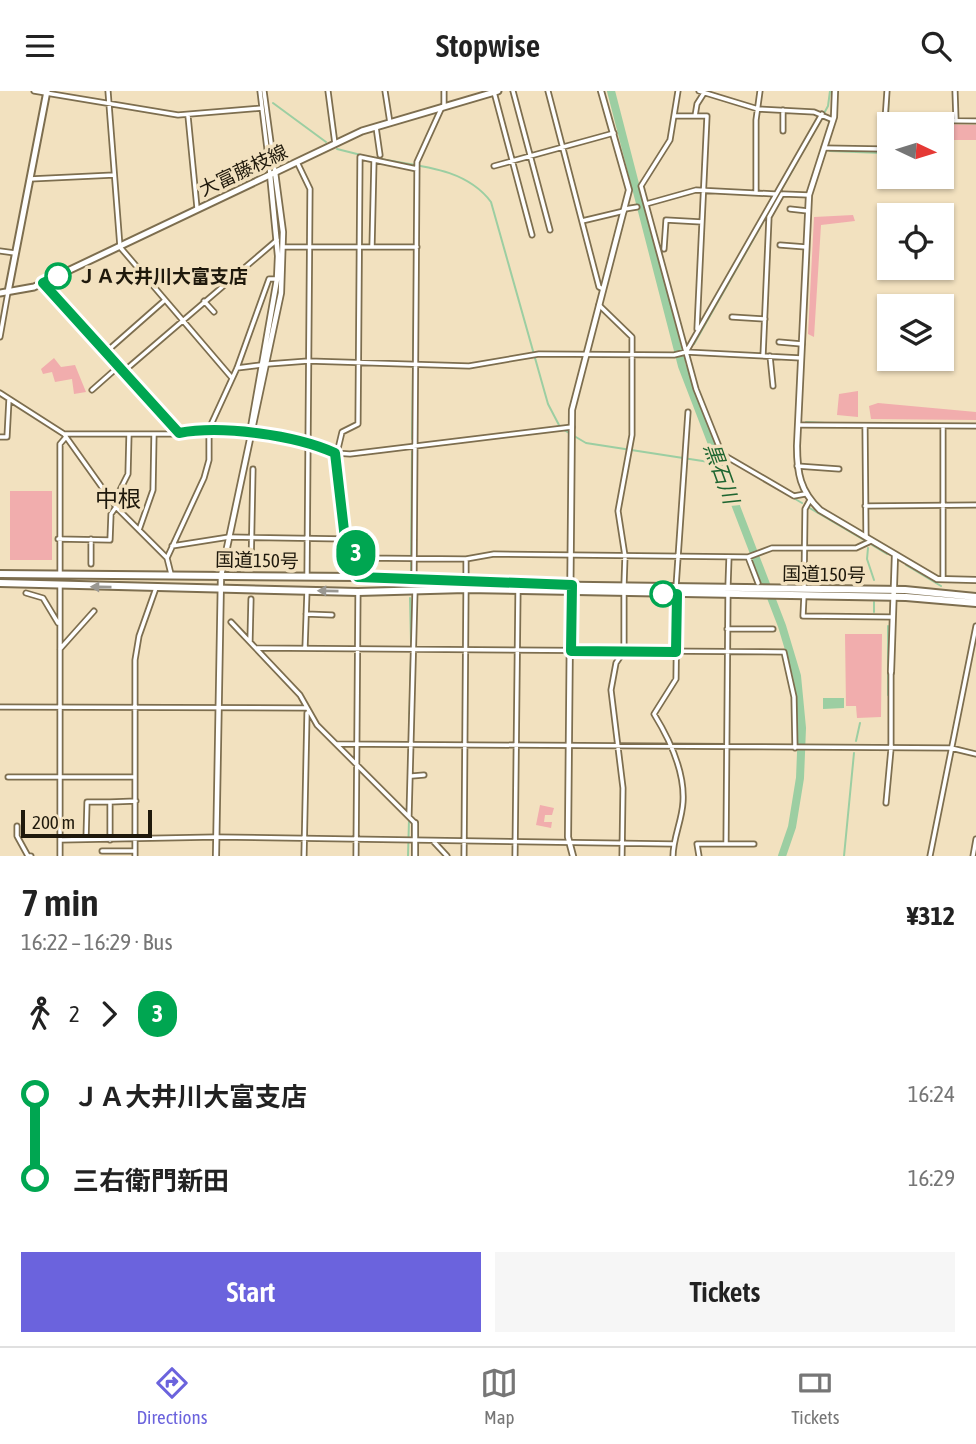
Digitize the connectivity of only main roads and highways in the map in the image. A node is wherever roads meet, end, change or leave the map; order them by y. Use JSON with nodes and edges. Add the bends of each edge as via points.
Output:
{"nodes":[{"id":1,"x":46,"y":92,"type":"edge"},
{"id":2,"x":496,"y":92,"type":"edge"},
{"id":3,"x":8,"y":292,"type":"junction"},
{"id":4,"x":0,"y":293,"type":"edge"},
{"id":5,"x":0,"y":574,"type":"edge"},
{"id":6,"x":0,"y":583,"type":"edge"},
{"id":7,"x":466,"y":586,"type":"junction"},
{"id":8,"x":571,"y":589,"type":"junction"},
{"id":9,"x":895,"y":594,"type":"junction"},
{"id":10,"x":976,"y":597,"type":"edge"},
{"id":11,"x":976,"y":603,"type":"edge"}],
"edges":[{"from":1,"to":3,"type":"main road"},
{"from":2,"to":3,"type":"main road","name":"大富藤枝線","via":[[376,127],[43,283]]},
{"from":3,"to":4,"type":"main road","name":"大富藤枝線"},
{"from":5,"to":7,"type":"highway","name":"国道150号","via":[[358,577]]},
{"from":7,"to":6,"type":"highway","name":"国道150号","one_way":true,"via":[[358,592]]},
{"from":7,"to":8,"type":"highway","name":"国道150号"},
{"from":7,"to":8,"type":"highway","name":"国道150号","via":[[518,592]]},
{"from":8,"to":9,"type":"highway","name":"国道150号","via":[[761,588]]},
{"from":9,"to":10,"type":"highway","name":"国道150号"},
{"from":9,"to":11,"type":"highway","name":"国道150号"}]}
